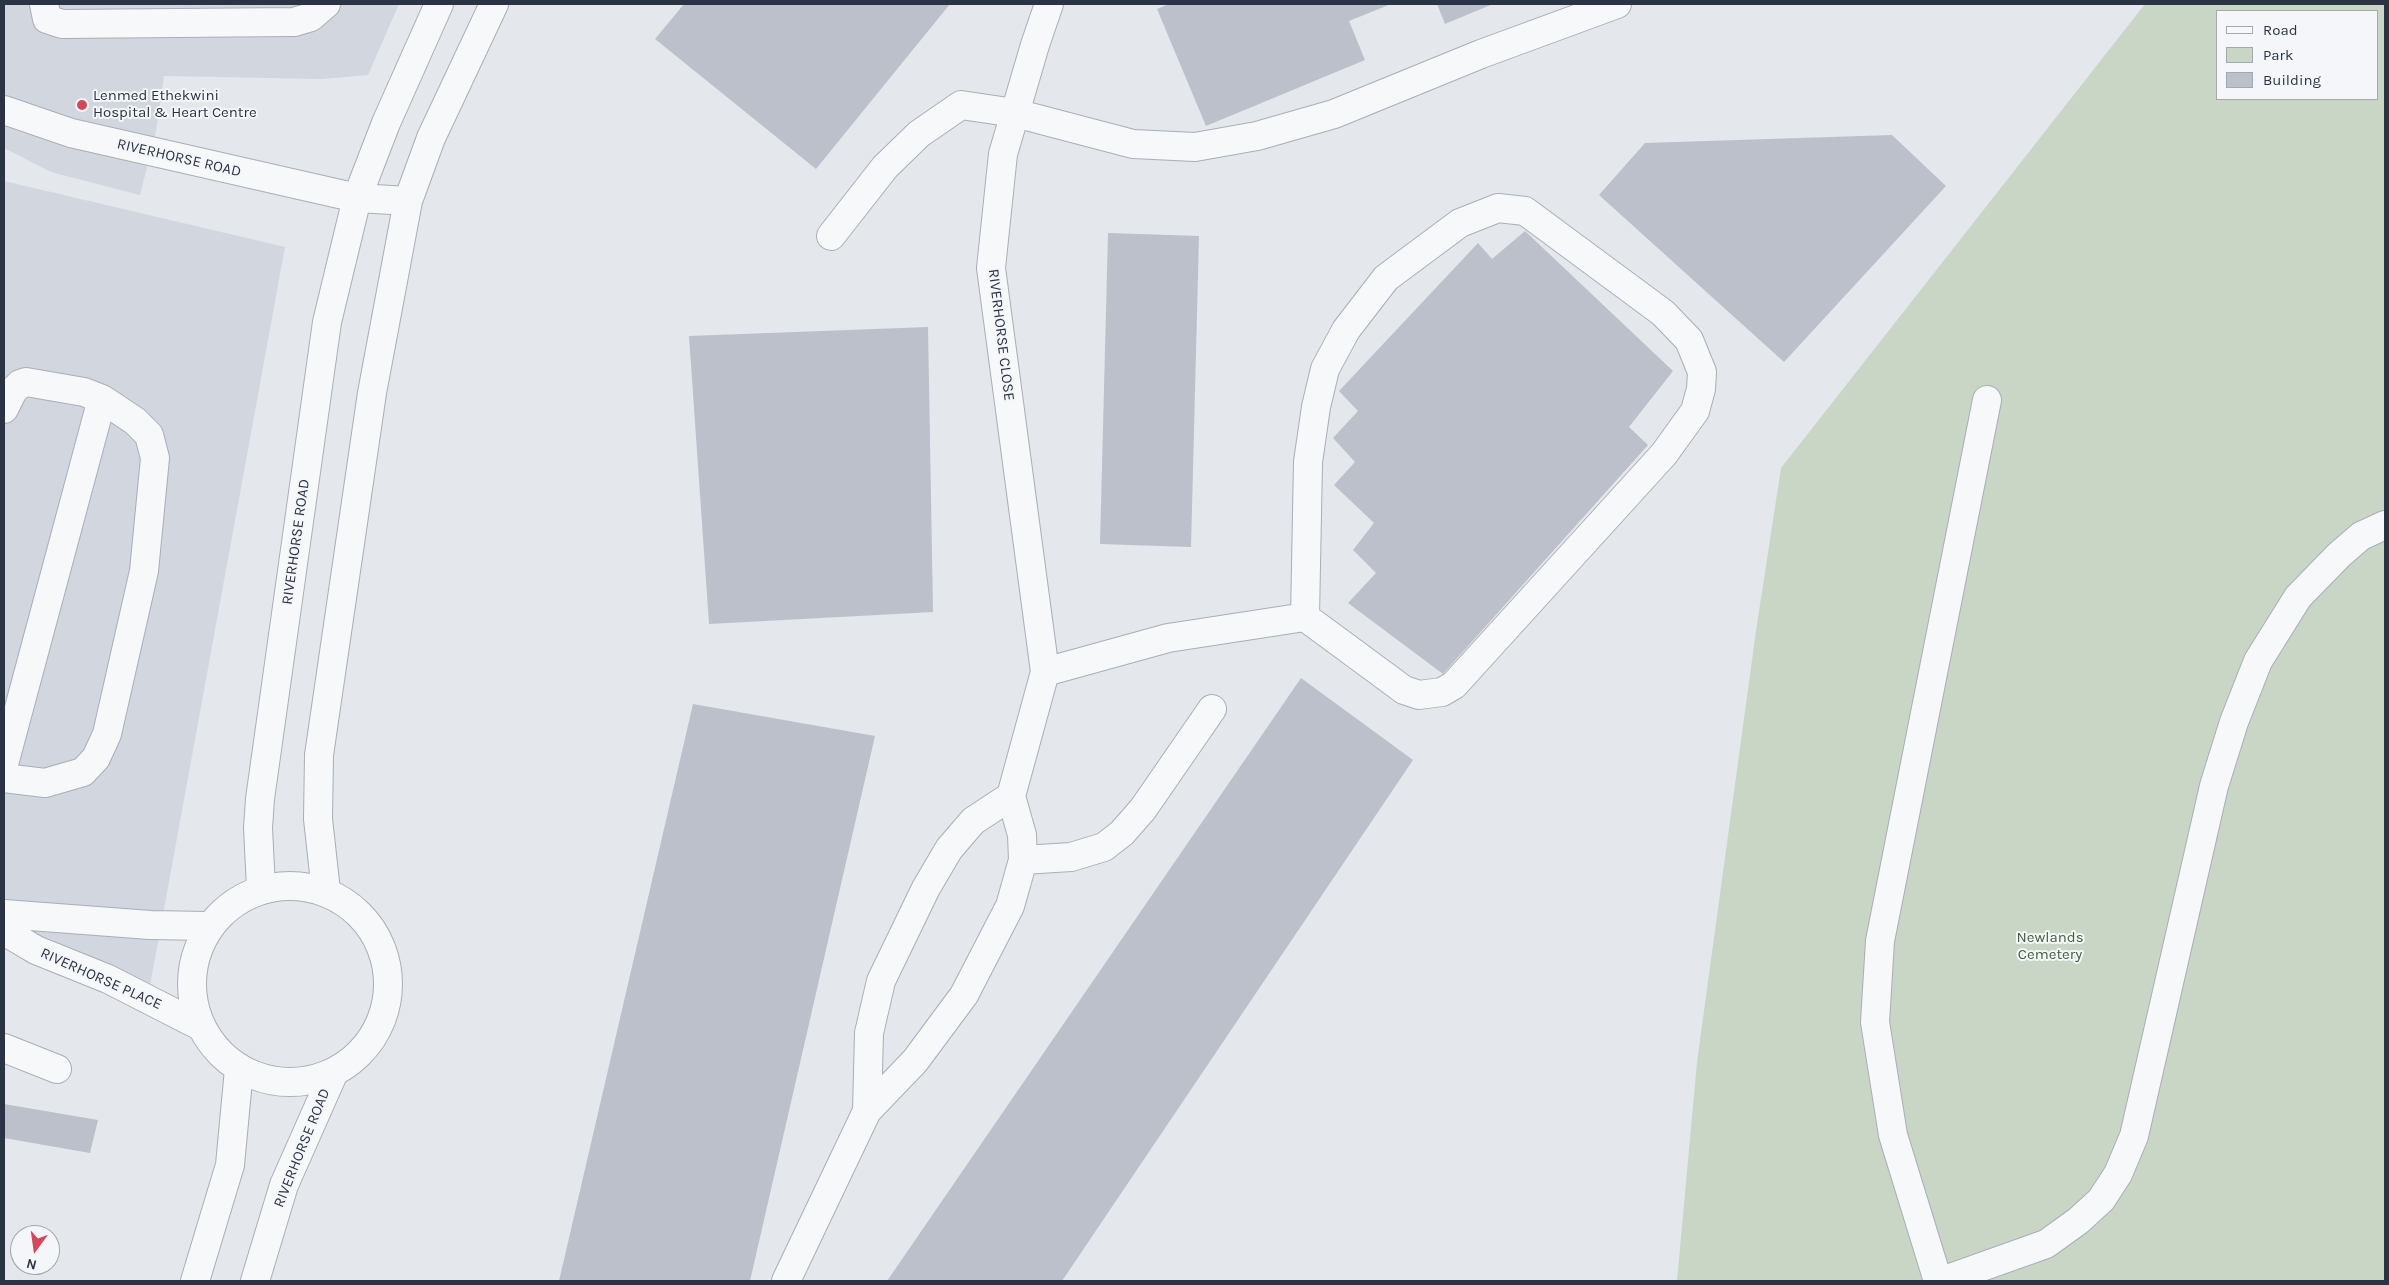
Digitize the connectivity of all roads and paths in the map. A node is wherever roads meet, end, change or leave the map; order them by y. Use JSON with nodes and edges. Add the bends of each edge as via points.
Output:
{"nodes":[{"id":1,"x":44,"y":4,"type":"edge"},
{"id":2,"x":326,"y":4,"type":"edge"},
{"id":3,"x":439,"y":4,"type":"edge"},
{"id":4,"x":494,"y":4,"type":"edge"},
{"id":5,"x":1049,"y":4,"type":"edge"},
{"id":6,"x":1617,"y":4,"type":"edge"},
{"id":7,"x":4,"y":110,"type":"edge"},
{"id":8,"x":1015,"y":113,"type":"junction"},
{"id":9,"x":357,"y":198,"type":"junction"},
{"id":10,"x":408,"y":202,"type":"junction"},
{"id":11,"x":831,"y":236,"type":"dead end"},
{"id":12,"x":102,"y":399,"type":"junction"},
{"id":13,"x":1987,"y":400,"type":"dead end"},
{"id":14,"x":4,"y":409,"type":"edge"},
{"id":15,"x":2385,"y":525,"type":"edge"},
{"id":16,"x":1305,"y":617,"type":"junction"},
{"id":17,"x":1045,"y":672,"type":"junction"},
{"id":18,"x":1212,"y":709,"type":"dead end"},
{"id":19,"x":4,"y":764,"type":"edge"},
{"id":20,"x":4,"y":778,"type":"edge"},
{"id":21,"x":1011,"y":796,"type":"junction"},
{"id":22,"x":1023,"y":860,"type":"junction"},
{"id":23,"x":260,"y":888,"type":"junction"},
{"id":24,"x":326,"y":891,"type":"junction"},
{"id":25,"x":4,"y":914,"type":"edge"},
{"id":26,"x":208,"y":926,"type":"junction"},
{"id":27,"x":4,"y":931,"type":"edge"},
{"id":28,"x":200,"y":1026,"type":"junction"},
{"id":29,"x":4,"y":1048,"type":"edge"},
{"id":30,"x":56,"y":1069,"type":"dead end"},
{"id":31,"x":239,"y":1069,"type":"junction"},
{"id":32,"x":334,"y":1072,"type":"junction"},
{"id":33,"x":867,"y":1111,"type":"junction"},
{"id":34,"x":195,"y":1281,"type":"edge"},
{"id":35,"x":255,"y":1281,"type":"edge"},
{"id":36,"x":786,"y":1281,"type":"edge"},
{"id":37,"x":1938,"y":1281,"type":"edge"},
{"id":38,"x":1942,"y":1281,"type":"edge"}],
"edges":[{"from":1,"to":2,"type":"lane","via":[[47,19],[62,24],[294,22],[312,17]]},
{"from":3,"to":9,"type":"lane","name":"RIVERHORSE ROAD"},
{"from":4,"to":10,"type":"lane","via":[[431,138]]},
{"from":5,"to":8,"type":"lane","name":"RIVERHORSE CLOSE"},
{"from":6,"to":8,"type":"lane","via":[[1481,54],[1334,114],[1257,136],[1195,147],[1133,144]]},
{"from":7,"to":9,"type":"lane","name":"RIVERHORSE ROAD","via":[[72,133]]},
{"from":8,"to":11,"type":"lane","via":[[961,105],[919,134],[885,167]]},
{"from":8,"to":17,"type":"lane","name":"RIVERHORSE CLOSE","via":[[1004,154],[991,268]]},
{"from":9,"to":10,"type":"lane","name":"RIVERHORSE ROAD"},
{"from":9,"to":23,"type":"lane","name":"RIVERHORSE ROAD","via":[[328,322],[304,481],[260,799]]},
{"from":10,"to":24,"type":"lane","via":[[372,393],[318,755],[318,819]]},
{"from":12,"to":14,"type":"lane","via":[[84,392],[26,382],[13,391]]},
{"from":12,"to":19,"type":"lane"},
{"from":12,"to":20,"type":"lane","via":[[120,409],[149,436],[154,458],[144,571],[107,734],[96,758],[83,772],[45,783]]},
{"from":13,"to":37,"type":"lane","via":[[1879,950],[1875,1022],[1892,1135]]},
{"from":15,"to":38,"type":"lane","via":[[2361,536],[2298,597],[2258,661],[2214,786],[2134,1136],[2118,1174],[2101,1200],[2046,1244]]},
{"from":16,"to":16,"type":"lane","via":[[1308,462],[1325,369],[1346,330],[1386,278],[1460,223],[1498,208],[1525,211],[1663,314],[1689,340],[1702,372],[1695,411],[1664,454],[1454,685],[1442,692],[1412,694]]},
{"from":16,"to":17,"type":"lane","via":[[1168,638]]},
{"from":17,"to":21,"type":"lane"},
{"from":18,"to":22,"type":"lane","via":[[1143,810],[1122,833],[1104,847],[1071,857]]},
{"from":21,"to":22,"type":"lane","via":[[1022,835]]},
{"from":21,"to":33,"type":"lane","via":[[974,821],[949,849],[926,888],[881,981],[869,1033]]},
{"from":22,"to":33,"type":"lane","via":[[1010,906],[964,995],[915,1061]]},
{"from":23,"to":24,"type":"lane","name":"RIVERHORSE ROAD","via":[[294,884]]},
{"from":23,"to":26,"type":"lane","name":"RIVERHORSE ROAD"},
{"from":24,"to":32,"type":"lane","name":"RIVERHORSE ROAD","via":[[354,908],[375,933],[387,963],[389,996],[379,1027],[360,1053]]},
{"from":25,"to":26,"type":"lane","via":[[131,924]]},
{"from":26,"to":28,"type":"lane","name":"RIVERHORSE ROAD","via":[[193,955],[190,988]]},
{"from":27,"to":28,"type":"lane","name":"RIVERHORSE PLACE","via":[[36,950],[108,979]]},
{"from":28,"to":31,"type":"lane","name":"RIVERHORSE ROAD","via":[[214,1048]]},
{"from":29,"to":30,"type":"lane"},
{"from":31,"to":32,"type":"lane","name":"RIVERHORSE ROAD","via":[[270,1081],[303,1082]]},
{"from":31,"to":34,"type":"lane","via":[[230,1165]]},
{"from":32,"to":35,"type":"lane","name":"RIVERHORSE ROAD","via":[[284,1186]]},
{"from":33,"to":36,"type":"lane"}]}
